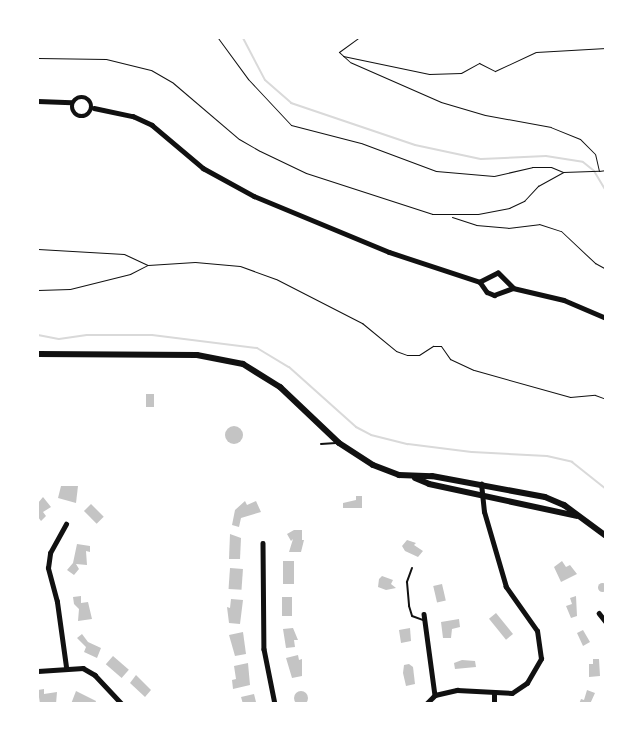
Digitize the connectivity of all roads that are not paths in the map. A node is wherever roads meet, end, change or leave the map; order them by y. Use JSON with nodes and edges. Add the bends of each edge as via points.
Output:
{"nodes":[{"id":1,"x":38,"y":101,"type":"edge"},
{"id":2,"x":71,"y":102,"type":"junction"},
{"id":3,"x":94,"y":108,"type":"junction"},
{"id":4,"x":480,"y":282,"type":"junction"},
{"id":5,"x":512,"y":288,"type":"junction"},
{"id":6,"x":606,"y":318,"type":"edge"},
{"id":7,"x":38,"y":354,"type":"edge"},
{"id":8,"x":339,"y":443,"type":"junction"},
{"id":9,"x":322,"y":444,"type":"dead end"},
{"id":10,"x":412,"y":476,"type":"junction"},
{"id":11,"x":481,"y":484,"type":"junction"},
{"id":12,"x":482,"y":496,"type":"junction"},
{"id":13,"x":580,"y":517,"type":"junction"},
{"id":14,"x":66,"y":524,"type":"dead end"},
{"id":15,"x":606,"y":536,"type":"edge"},
{"id":16,"x":263,"y":543,"type":"dead end"},
{"id":17,"x":412,"y":568,"type":"dead end"},
{"id":18,"x":599,"y":613,"type":"dead end"},
{"id":19,"x":424,"y":614,"type":"dead end"},
{"id":20,"x":425,"y":621,"type":"junction"},
{"id":21,"x":606,"y":622,"type":"edge"},
{"id":22,"x":66,"y":667,"type":"junction"},
{"id":23,"x":38,"y":671,"type":"edge"},
{"id":24,"x":494,"y":694,"type":"junction"},
{"id":25,"x":435,"y":695,"type":"junction"},
{"id":26,"x":122,"y":704,"type":"edge"},
{"id":27,"x":275,"y":704,"type":"edge"},
{"id":28,"x":426,"y":704,"type":"edge"},
{"id":29,"x":494,"y":704,"type":"edge"}],
"edges":[{"from":1,"to":2,"type":"street"},
{"from":2,"to":3,"type":"street","via":[[84,98]]},
{"from":2,"to":3,"type":"street","via":[[77,115],[86,115]]},
{"from":3,"to":4,"type":"street","via":[[126,114],[152,125],[202,168],[254,196],[389,252]]},
{"from":4,"to":5,"type":"street","via":[[487,292],[494,295]]},
{"from":4,"to":5,"type":"street","via":[[498,273]]},
{"from":5,"to":6,"type":"street","via":[[564,300]]},
{"from":7,"to":8,"type":"main road","via":[[198,355],[243,364],[280,387]]},
{"from":8,"to":9,"type":"lane"},
{"from":8,"to":10,"type":"main road","via":[[373,465]]},
{"from":10,"to":11,"type":"main road"},
{"from":10,"to":12,"type":"main road","via":[[429,484]]},
{"from":11,"to":12,"type":"street"},
{"from":11,"to":13,"type":"main road","via":[[545,497]]},
{"from":12,"to":13,"type":"main road"},
{"from":12,"to":24,"type":"street","via":[[506,587],[537,631],[541,650],[538,668],[528,683],[512,693]]},
{"from":13,"to":15,"type":"main road"},
{"from":14,"to":22,"type":"street","via":[[50,553],[48,568],[57,602]]},
{"from":16,"to":27,"type":"street","via":[[264,649]]},
{"from":17,"to":20,"type":"lane","via":[[407,582],[409,606],[415,619]]},
{"from":18,"to":21,"type":"street"},
{"from":19,"to":20,"type":"street"},
{"from":20,"to":25,"type":"street"},
{"from":22,"to":23,"type":"street"},
{"from":22,"to":26,"type":"street","via":[[83,668],[95,675]]},
{"from":24,"to":25,"type":"street","via":[[466,689]]},
{"from":24,"to":29,"type":"street"},
{"from":25,"to":28,"type":"street"}]}
